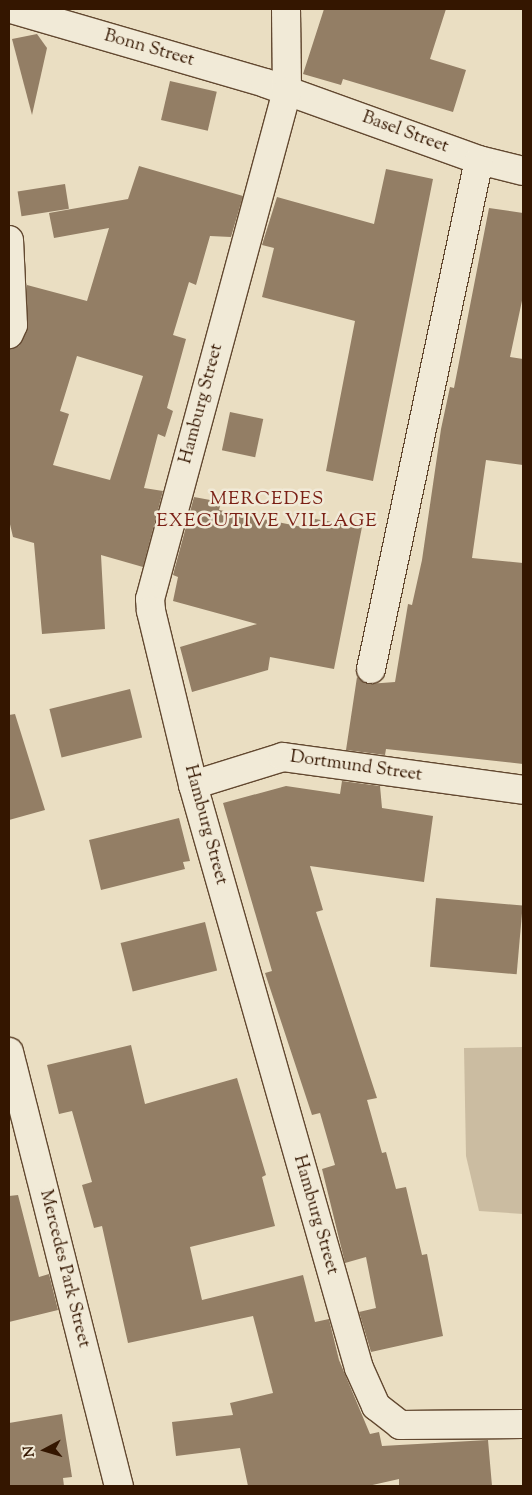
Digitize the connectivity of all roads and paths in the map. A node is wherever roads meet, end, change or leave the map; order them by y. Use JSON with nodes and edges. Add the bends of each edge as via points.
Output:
{"nodes":[{"id":1,"x":11,"y":9,"type":"edge"},
{"id":2,"x":286,"y":9,"type":"edge"},
{"id":3,"x":287,"y":91,"type":"junction"},
{"id":4,"x":479,"y":160,"type":"junction"},
{"id":5,"x":523,"y":171,"type":"edge"},
{"id":6,"x":9,"y":240,"type":"edge"},
{"id":7,"x":9,"y":334,"type":"edge"},
{"id":8,"x":371,"y":670,"type":"dead end"},
{"id":9,"x":192,"y":786,"type":"junction"},
{"id":10,"x":523,"y":790,"type":"edge"},
{"id":11,"x":9,"y":1052,"type":"edge"},
{"id":12,"x":523,"y":1424,"type":"edge"},
{"id":13,"x":119,"y":1486,"type":"edge"}],
"edges":[{"from":1,"to":3,"type":"street","name":"Bonn Street"},
{"from":2,"to":3,"type":"street","name":"Hamburg Street"},
{"from":3,"to":4,"type":"street","name":"Basel Street"},
{"from":3,"to":9,"type":"street","name":"Hamburg Street","via":[[150,599]]},
{"from":4,"to":5,"type":"street","name":"Basel Street"},
{"from":4,"to":8,"type":"street"},
{"from":6,"to":7,"type":"street","via":[[13,325]]},
{"from":9,"to":10,"type":"street","name":"Dortmund Street","via":[[283,757]]},
{"from":9,"to":12,"type":"street","name":"Hamburg Street","via":[[359,1368],[376,1406],[400,1425]]},
{"from":11,"to":13,"type":"street","name":"Mercedes Park Street"}]}
